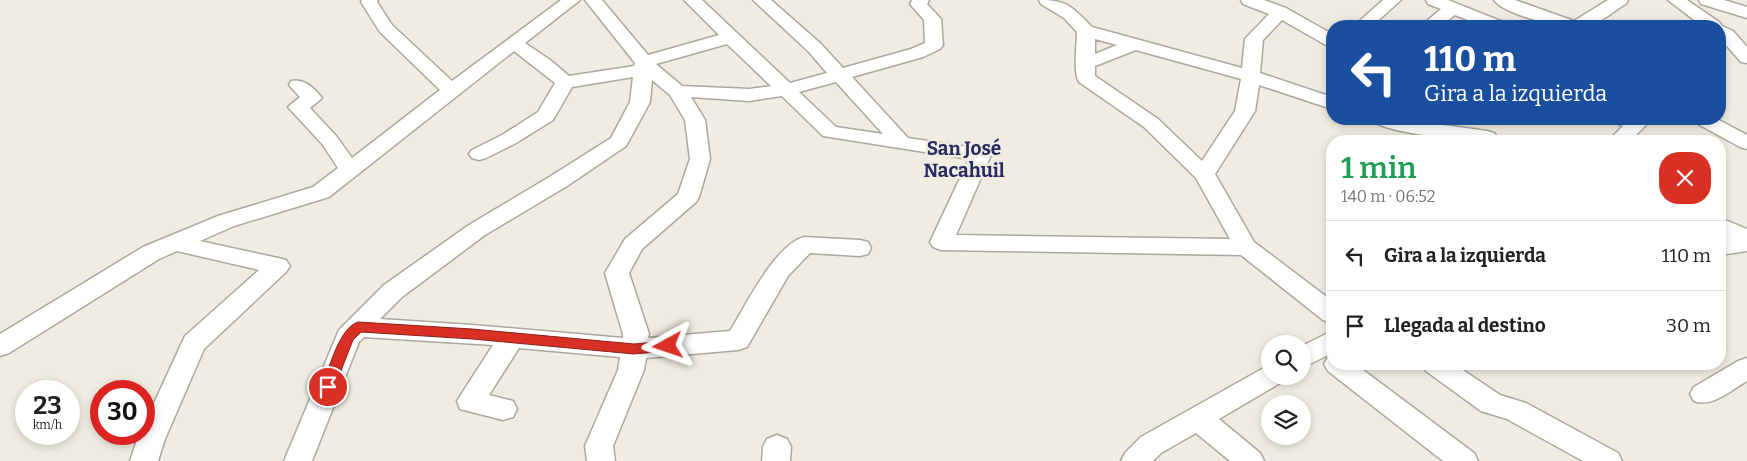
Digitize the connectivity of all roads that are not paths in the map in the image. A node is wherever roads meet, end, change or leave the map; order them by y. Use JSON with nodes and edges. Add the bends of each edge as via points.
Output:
{"nodes":[{"id":1,"x":370,"y":0,"type":"edge"},
{"id":2,"x":572,"y":0,"type":"edge"},
{"id":3,"x":593,"y":0,"type":"edge"},
{"id":4,"x":692,"y":0,"type":"edge"},
{"id":5,"x":761,"y":0,"type":"edge"},
{"id":6,"x":921,"y":0,"type":"edge"},
{"id":7,"x":1047,"y":0,"type":"edge"},
{"id":8,"x":1249,"y":0,"type":"edge"},
{"id":9,"x":1394,"y":0,"type":"edge"},
{"id":10,"x":1434,"y":0,"type":"edge"},
{"id":11,"x":1502,"y":0,"type":"edge"},
{"id":12,"x":1620,"y":0,"type":"edge"},
{"id":13,"x":1676,"y":0,"type":"edge"},
{"id":14,"x":1707,"y":0,"type":"edge"},
{"id":15,"x":1530,"y":5,"type":"edge"},
{"id":16,"x":1453,"y":8,"type":"junction"},
{"id":17,"x":1280,"y":12,"type":"junction"},
{"id":18,"x":1747,"y":12,"type":"edge"},
{"id":19,"x":1369,"y":20,"type":"edge"},
{"id":20,"x":1437,"y":20,"type":"edge"},
{"id":21,"x":1482,"y":20,"type":"edge"},
{"id":22,"x":1510,"y":20,"type":"edge"},
{"id":23,"x":1560,"y":20,"type":"edge"},
{"id":24,"x":1588,"y":20,"type":"edge"},
{"id":25,"x":1704,"y":20,"type":"edge"},
{"id":26,"x":1086,"y":30,"type":"junction"},
{"id":27,"x":1726,"y":34,"type":"edge"},
{"id":28,"x":730,"y":37,"type":"junction"},
{"id":29,"x":1326,"y":38,"type":"edge"},
{"id":30,"x":513,"y":43,"type":"junction"},
{"id":31,"x":1135,"y":44,"type":"junction"},
{"id":32,"x":1747,"y":58,"type":"edge"},
{"id":33,"x":1085,"y":64,"type":"junction"},
{"id":34,"x":644,"y":66,"type":"junction"},
{"id":35,"x":841,"y":76,"type":"junction"},
{"id":36,"x":1252,"y":76,"type":"junction"},
{"id":37,"x":565,"y":82,"type":"junction"},
{"id":38,"x":298,"y":85,"type":"dead end"},
{"id":39,"x":452,"y":90,"type":"junction"},
{"id":40,"x":677,"y":90,"type":"junction"},
{"id":41,"x":786,"y":90,"type":"junction"},
{"id":42,"x":1326,"y":101,"type":"edge"},
{"id":43,"x":1405,"y":125,"type":"edge"},
{"id":44,"x":1471,"y":125,"type":"edge"},
{"id":45,"x":1636,"y":125,"type":"edge"},
{"id":46,"x":1714,"y":125,"type":"edge"},
{"id":47,"x":1468,"y":135,"type":"edge"},
{"id":48,"x":1487,"y":135,"type":"edge"},
{"id":49,"x":1625,"y":135,"type":"edge"},
{"id":50,"x":902,"y":143,"type":"junction"},
{"id":51,"x":1747,"y":143,"type":"edge"},
{"id":52,"x":479,"y":154,"type":"dead end"},
{"id":53,"x":350,"y":170,"type":"junction"},
{"id":54,"x":1204,"y":174,"type":"junction"},
{"id":55,"x":1726,"y":228,"type":"edge"},
{"id":56,"x":1747,"y":239,"type":"edge"},
{"id":57,"x":176,"y":243,"type":"junction"},
{"id":58,"x":1747,"y":244,"type":"edge"},
{"id":59,"x":1726,"y":246,"type":"edge"},
{"id":60,"x":1246,"y":247,"type":"junction"},
{"id":61,"x":860,"y":248,"type":"dead end"},
{"id":62,"x":1326,"y":309,"type":"edge"},
{"id":63,"x":358,"y":327,"type":"junction"},
{"id":64,"x":512,"y":338,"type":"junction"},
{"id":65,"x":0,"y":346,"type":"edge"},
{"id":66,"x":634,"y":349,"type":"junction"},
{"id":67,"x":1747,"y":368,"type":"edge"},
{"id":68,"x":1345,"y":370,"type":"edge"},
{"id":69,"x":1444,"y":370,"type":"edge"},
{"id":70,"x":1261,"y":382,"type":"edge"},
{"id":71,"x":1703,"y":394,"type":"dead end"},
{"id":72,"x":503,"y":409,"type":"dead end"},
{"id":73,"x":1198,"y":418,"type":"junction"},
{"id":74,"x":144,"y":461,"type":"edge"},
{"id":75,"x":298,"y":461,"type":"edge"},
{"id":76,"x":601,"y":461,"type":"edge"},
{"id":77,"x":1135,"y":461,"type":"edge"},
{"id":78,"x":1250,"y":461,"type":"edge"},
{"id":79,"x":1464,"y":461,"type":"edge"},
{"id":80,"x":1608,"y":461,"type":"edge"}],
"edges":[{"from":1,"to":39,"type":"street","via":[[386,28]]},
{"from":2,"to":30,"type":"street"},
{"from":3,"to":34,"type":"street"},
{"from":4,"to":28,"type":"street"},
{"from":5,"to":35,"type":"street"},
{"from":6,"to":35,"type":"street","via":[[918,4],[932,19],[934,45]]},
{"from":7,"to":26,"type":"street","via":[[1070,14]]},
{"from":8,"to":17,"type":"street"},
{"from":9,"to":19,"type":"street"},
{"from":10,"to":16,"type":"street"},
{"from":11,"to":15,"type":"street"},
{"from":12,"to":24,"type":"street"},
{"from":13,"to":25,"type":"street"},
{"from":14,"to":18,"type":"street"},
{"from":15,"to":22,"type":"street"},
{"from":15,"to":23,"type":"street"},
{"from":16,"to":20,"type":"street"},
{"from":16,"to":21,"type":"street"},
{"from":17,"to":29,"type":"street"},
{"from":17,"to":36,"type":"street","via":[[1254,38]]},
{"from":26,"to":31,"type":"street"},
{"from":26,"to":33,"type":"street"},
{"from":27,"to":32,"type":"street"},
{"from":28,"to":34,"type":"street"},
{"from":28,"to":41,"type":"street"},
{"from":30,"to":37,"type":"street"},
{"from":30,"to":39,"type":"street"},
{"from":31,"to":33,"type":"street"},
{"from":31,"to":36,"type":"street"},
{"from":33,"to":54,"type":"street","via":[[1086,78],[1151,123]]},
{"from":34,"to":37,"type":"street"},
{"from":34,"to":40,"type":"street"},
{"from":34,"to":63,"type":"street","via":[[640,102],[619,142],[477,230],[393,291]]},
{"from":35,"to":41,"type":"street"},
{"from":35,"to":50,"type":"street"},
{"from":36,"to":42,"type":"street"},
{"from":36,"to":54,"type":"street","via":[[1245,111]]},
{"from":37,"to":52,"type":"street","via":[[546,116]]},
{"from":38,"to":53,"type":"street","via":[[312,98],[298,107],[330,141]]},
{"from":39,"to":53,"type":"street"},
{"from":40,"to":41,"type":"street","via":[[749,95]]},
{"from":40,"to":66,"type":"street","via":[[695,120],[700,159],[688,197],[633,244],[618,273],[636,334]]},
{"from":41,"to":50,"type":"street","via":[[830,132]]},
{"from":43,"to":47,"type":"street"},
{"from":44,"to":48,"type":"street"},
{"from":45,"to":49,"type":"street"},
{"from":46,"to":51,"type":"street"},
{"from":50,"to":60,"type":"street","via":[[981,155],[940,242]]},
{"from":53,"to":57,"type":"street","via":[[320,192],[226,221]]},
{"from":54,"to":60,"type":"street"},
{"from":55,"to":56,"type":"street"},
{"from":57,"to":65,"type":"street","via":[[151,253]]},
{"from":57,"to":74,"type":"street","via":[[278,266],[194,343]]},
{"from":58,"to":59,"type":"street"},
{"from":60,"to":62,"type":"street"},
{"from":61,"to":66,"type":"street","via":[[804,244],[779,270],[738,340]]},
{"from":63,"to":64,"type":"street"},
{"from":63,"to":75,"type":"street","via":[[348,337]]},
{"from":64,"to":66,"type":"street"},
{"from":64,"to":72,"type":"street","via":[[470,401]]},
{"from":66,"to":76,"type":"street","via":[[632,370],[600,446]]},
{"from":67,"to":71,"type":"street"},
{"from":68,"to":79,"type":"street"},
{"from":69,"to":80,"type":"street","via":[[1491,403],[1516,412]]},
{"from":70,"to":73,"type":"street"},
{"from":73,"to":77,"type":"street","via":[[1151,445]]},
{"from":73,"to":78,"type":"street"}]}
